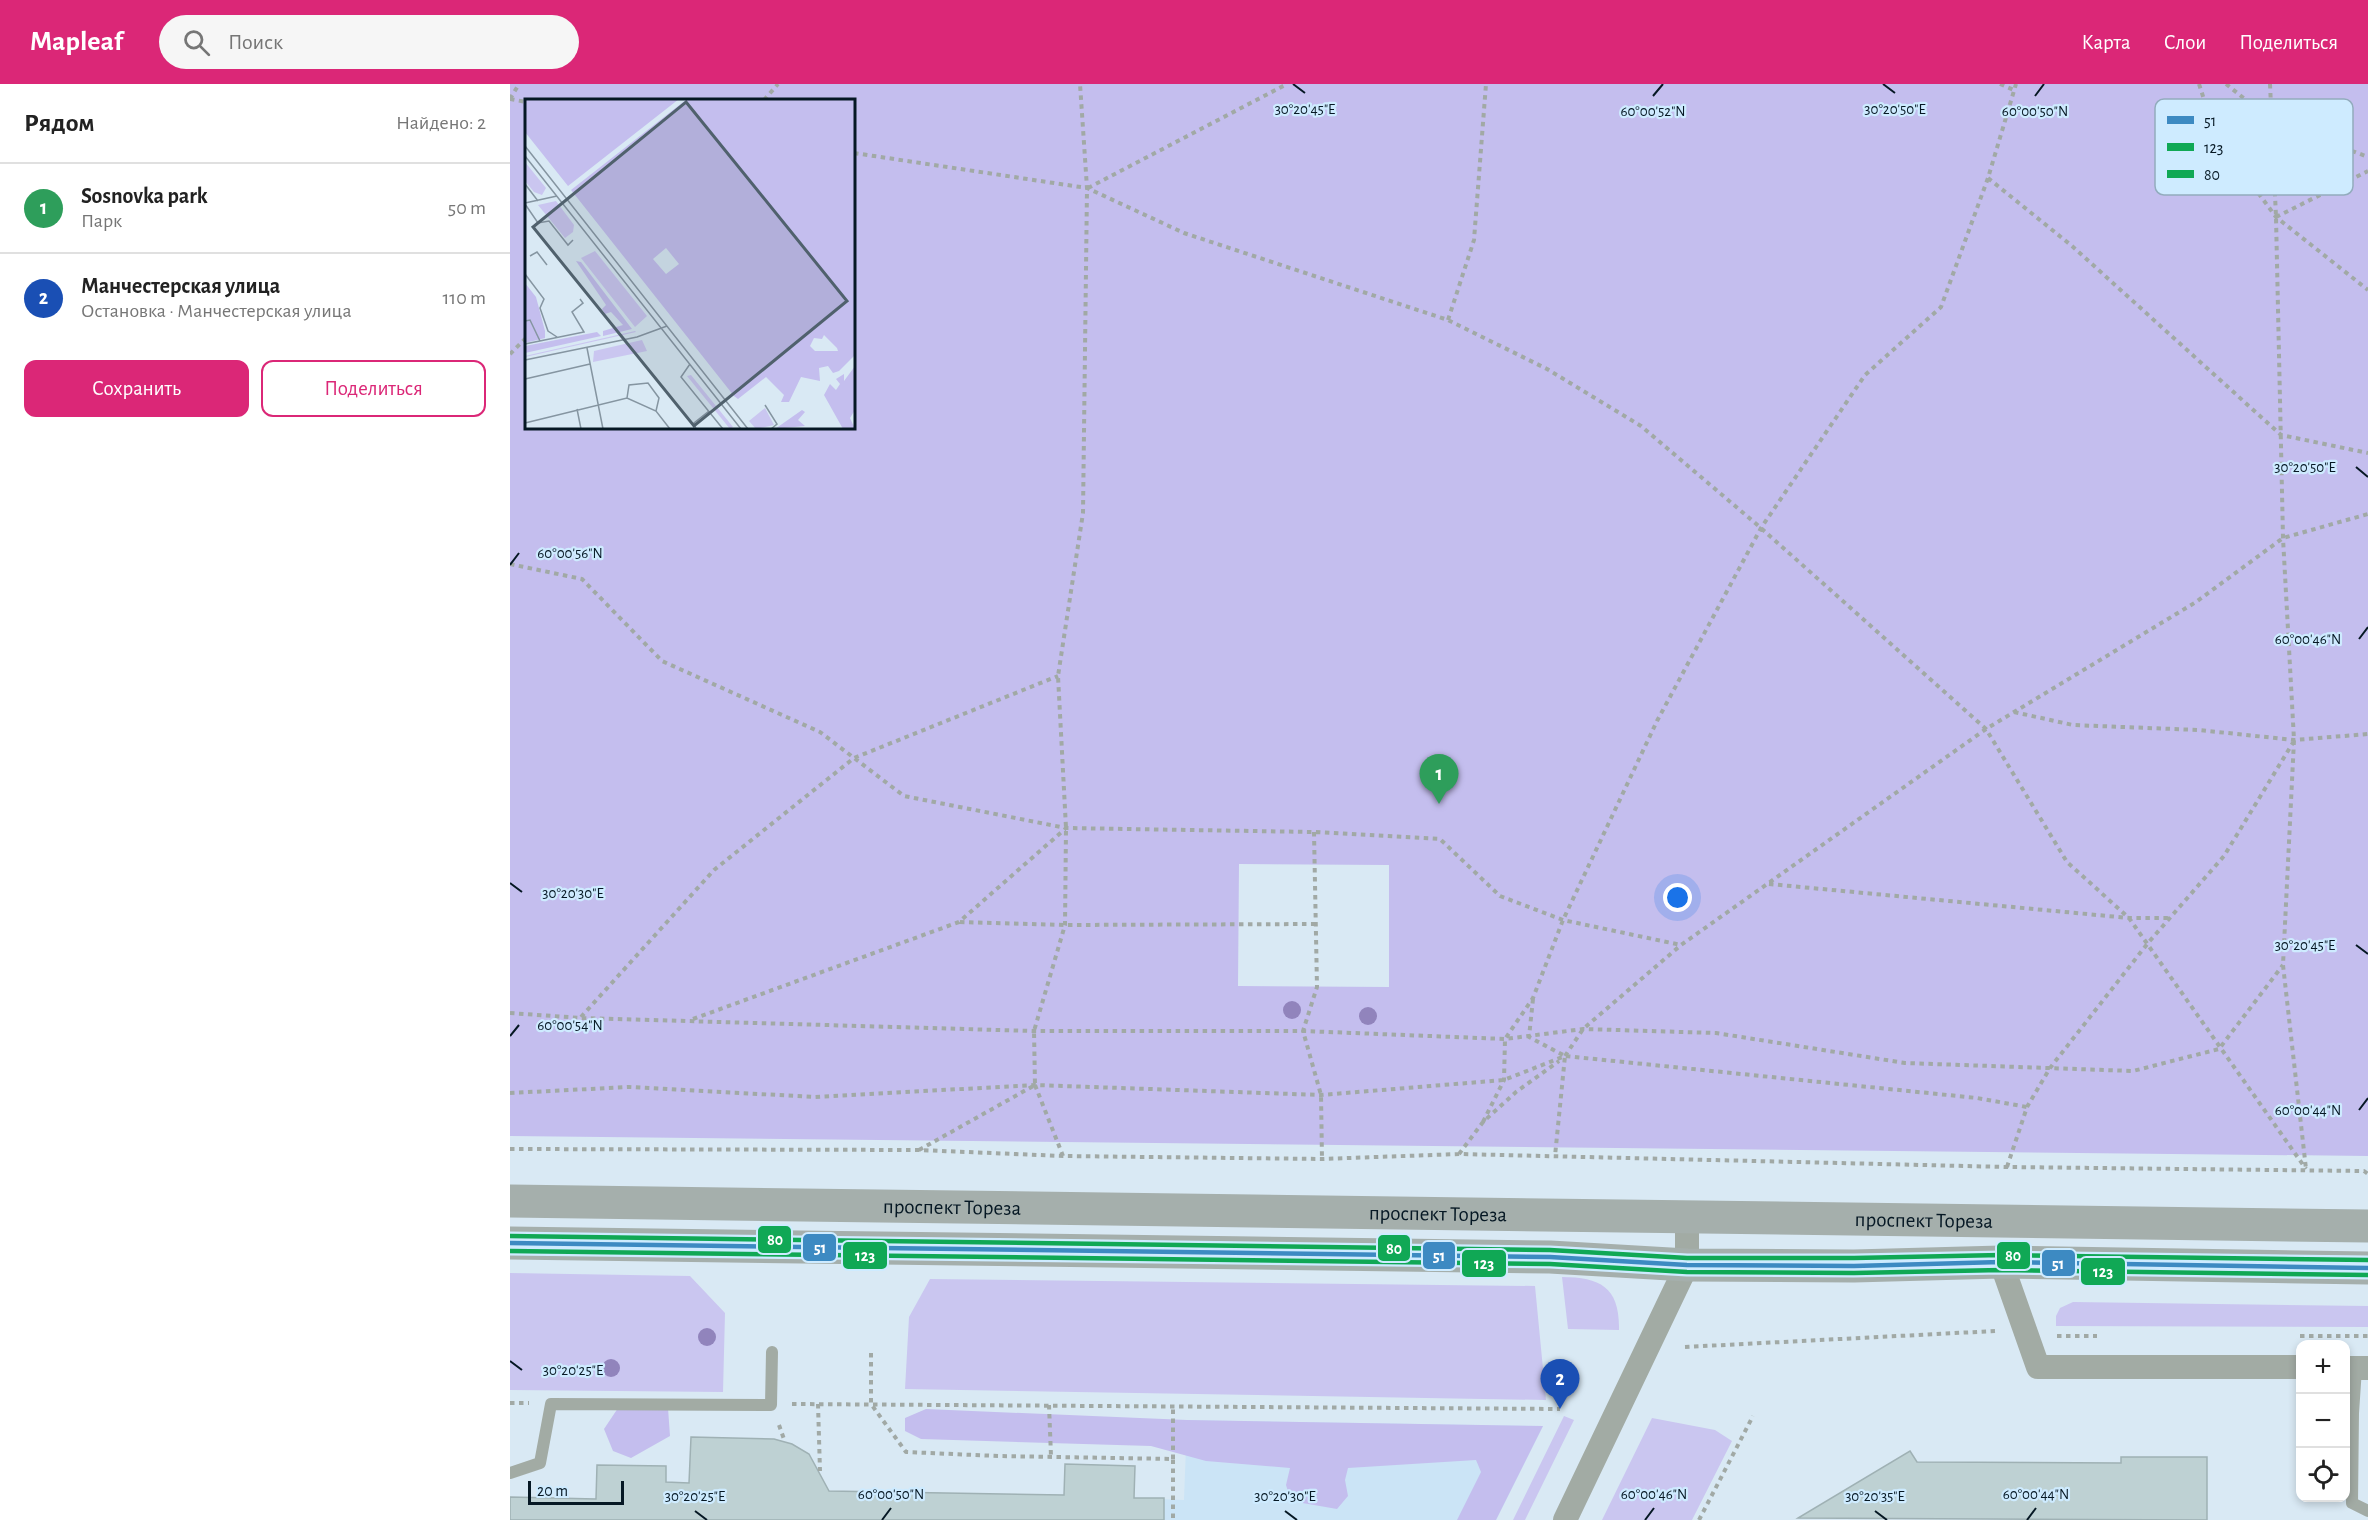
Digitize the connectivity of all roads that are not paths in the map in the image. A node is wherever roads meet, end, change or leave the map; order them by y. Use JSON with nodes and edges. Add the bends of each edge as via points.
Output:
{"nodes":[{"id":1,"x":510,"y":1202,"type":"edge"},
{"id":2,"x":1687,"y":1217,"type":"junction"},
{"id":3,"x":2368,"y":1226,"type":"edge"},
{"id":4,"x":510,"y":1243,"type":"edge"},
{"id":5,"x":2001,"y":1262,"type":"junction"},
{"id":6,"x":1687,"y":1265,"type":"junction"},
{"id":7,"x":2368,"y":1268,"type":"edge"},
{"id":8,"x":772,"y":1352,"type":"dead end"},
{"id":9,"x":2296,"y":1368,"type":"edge"},
{"id":10,"x":2356,"y":1368,"type":"edge"},
{"id":11,"x":510,"y":1473,"type":"edge"},
{"id":12,"x":2368,"y":1511,"type":"edge"},
{"id":13,"x":1565,"y":1520,"type":"edge"}],
"edges":[{"from":1,"to":2,"type":"main road","name":"проспект Тореза"},
{"from":2,"to":3,"type":"main road","name":"проспект Тореза"},
{"from":2,"to":6,"type":"street"},
{"from":4,"to":6,"type":"main road","name":"проспект Тореза","via":[[1550,1257]]},
{"from":5,"to":6,"type":"main road","name":"проспект Тореза"},
{"from":5,"to":7,"type":"main road","name":"проспект Тореза"},
{"from":5,"to":9,"type":"street","via":[[2038,1367]]},
{"from":6,"to":13,"type":"street"},
{"from":8,"to":11,"type":"lane","via":[[771,1405],[551,1404],[540,1463]]},
{"from":10,"to":12,"type":"lane","via":[[2352,1503]]}]}
